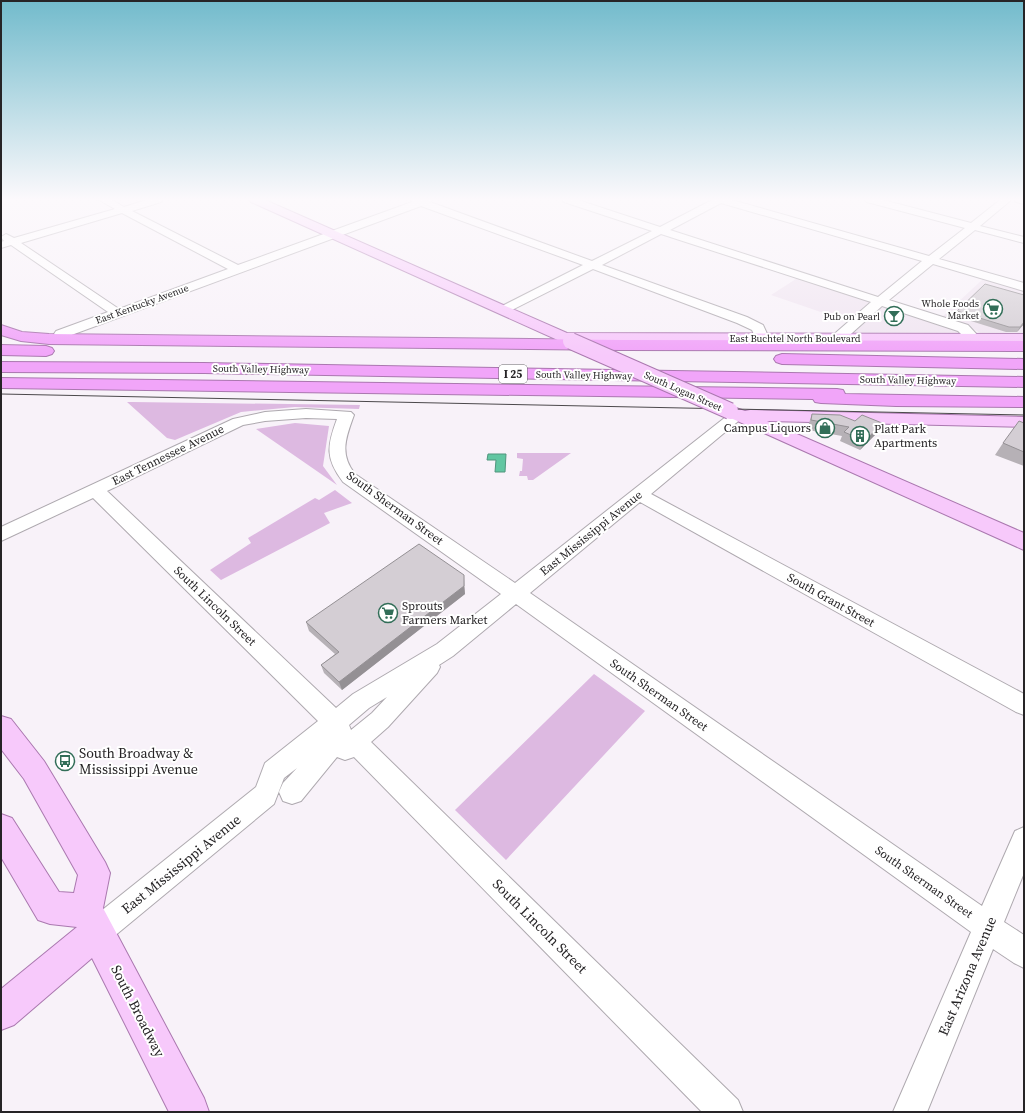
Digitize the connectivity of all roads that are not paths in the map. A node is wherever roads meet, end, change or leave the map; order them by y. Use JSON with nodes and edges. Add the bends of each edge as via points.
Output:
{"nodes":[{"id":1,"x":20,"y":252,"type":"edge"},
{"id":2,"x":204,"y":252,"type":"edge"},
{"id":3,"x":284,"y":252,"type":"edge"},
{"id":4,"x":371,"y":252,"type":"edge"},
{"id":5,"x":555,"y":252,"type":"edge"},
{"id":6,"x":619,"y":252,"type":"edge"},
{"id":7,"x":729,"y":252,"type":"edge"},
{"id":8,"x":904,"y":252,"type":"edge"},
{"id":9,"x":942,"y":252,"type":"edge"},
{"id":10,"x":932,"y":260,"type":"junction"},
{"id":11,"x":592,"y":266,"type":"junction"},
{"id":12,"x":237,"y":269,"type":"junction"},
{"id":13,"x":1024,"y":287,"type":"edge"},
{"id":14,"x":880,"y":301,"type":"junction"},
{"id":15,"x":504,"y":310,"type":"junction"},
{"id":16,"x":117,"y":313,"type":"junction"},
{"id":17,"x":1,"y":330,"type":"edge"},
{"id":18,"x":60,"y":334,"type":"dead end"},
{"id":19,"x":762,"y":338,"type":"junction"},
{"id":20,"x":837,"y":338,"type":"junction"},
{"id":21,"x":568,"y":339,"type":"junction"},
{"id":22,"x":974,"y":339,"type":"junction"},
{"id":23,"x":1024,"y":340,"type":"edge"},
{"id":24,"x":1024,"y":346,"type":"edge"},
{"id":25,"x":1,"y":350,"type":"edge"},
{"id":26,"x":1024,"y":352,"type":"edge"},
{"id":27,"x":533,"y":358,"type":"junction"},
{"id":28,"x":1024,"y":364,"type":"edge"},
{"id":29,"x":1,"y":367,"type":"edge"},
{"id":30,"x":1,"y":374,"type":"edge"},
{"id":31,"x":1024,"y":382,"type":"edge"},
{"id":32,"x":1,"y":383,"type":"edge"},
{"id":33,"x":291,"y":388,"type":"junction"},
{"id":34,"x":648,"y":393,"type":"junction"},
{"id":35,"x":1024,"y":395,"type":"edge"},
{"id":36,"x":1024,"y":402,"type":"edge"},
{"id":37,"x":733,"y":413,"type":"junction"},
{"id":38,"x":346,"y":415,"type":"joint"},
{"id":39,"x":1020,"y":423,"type":"edge"},
{"id":40,"x":95,"y":490,"type":"junction"},
{"id":41,"x":638,"y":494,"type":"junction"},
{"id":42,"x":1,"y":535,"type":"edge"},
{"id":43,"x":1024,"y":542,"type":"edge"},
{"id":44,"x":516,"y":594,"type":"junction"},
{"id":45,"x":445,"y":650,"type":"junction"},
{"id":46,"x":1024,"y":705,"type":"edge"},
{"id":47,"x":335,"y":722,"type":"junction"},
{"id":48,"x":1,"y":728,"type":"edge"},
{"id":49,"x":354,"y":741,"type":"junction"},
{"id":50,"x":292,"y":792,"type":"junction"},
{"id":51,"x":265,"y":795,"type":"junction"},
{"id":52,"x":1,"y":829,"type":"edge"},
{"id":53,"x":1024,"y":840,"type":"edge"},
{"id":54,"x":91,"y":922,"type":"junction"},
{"id":55,"x":988,"y":927,"type":"junction"},
{"id":56,"x":1024,"y":953,"type":"edge"},
{"id":57,"x":1,"y":1012,"type":"edge"},
{"id":58,"x":190,"y":1112,"type":"edge"},
{"id":59,"x":726,"y":1112,"type":"edge"},
{"id":60,"x":910,"y":1112,"type":"edge"}],
"edges":[{"from":1,"to":16,"type":"street"},
{"from":2,"to":12,"type":"street"},
{"from":3,"to":12,"type":"street","name":"East Kentucky Avenue"},
{"from":4,"to":15,"type":"main road","name":"South Logan Street"},
{"from":5,"to":11,"type":"street"},
{"from":6,"to":11,"type":"street"},
{"from":7,"to":14,"type":"street"},
{"from":8,"to":10,"type":"street"},
{"from":9,"to":10,"type":"street"},
{"from":10,"to":13,"type":"street"},
{"from":10,"to":14,"type":"street"},
{"from":11,"to":15,"type":"street"},
{"from":11,"to":19,"type":"street","via":[[749,323],[758,328]]},
{"from":12,"to":16,"type":"street","name":"East Kentucky Avenue"},
{"from":14,"to":20,"type":"street"},
{"from":14,"to":22,"type":"street","via":[[964,328]]},
{"from":15,"to":21,"type":"main road","name":"South Logan Street"},
{"from":16,"to":18,"type":"street","name":"East Kentucky Avenue"},
{"from":17,"to":24,"type":"highway","via":[[21,336],[49,339]]},
{"from":19,"to":20,"type":"main road","name":"East Buchtel North Boulevard"},
{"from":19,"to":21,"type":"main road","name":"East Buchtel North Boulevard"},
{"from":20,"to":22,"type":"main road","name":"East Buchtel North Boulevard"},
{"from":21,"to":37,"type":"main road","name":"South Logan Street","bridge":true},
{"from":22,"to":23,"type":"main road","name":"East Buchtel North Boulevard"},
{"from":25,"to":27,"type":"highway","name":"South Valley Highway","number":"I 25"},
{"from":26,"to":27,"type":"highway","via":[[562,351]]},
{"from":27,"to":28,"type":"highway","name":"South Valley Highway","number":"I 25"},
{"from":29,"to":31,"type":"highway","name":"South Valley Highway","number":"I 25","via":[[212,368]]},
{"from":30,"to":33,"type":"highway"},
{"from":32,"to":33,"type":"highway"},
{"from":33,"to":34,"type":"highway"},
{"from":34,"to":35,"type":"highway"},
{"from":34,"to":36,"type":"highway","via":[[896,401]]},
{"from":37,"to":39,"type":"main road"},
{"from":37,"to":41,"type":"street","name":"East Mississippi Avenue"},
{"from":37,"to":43,"type":"main road","name":"South Logan Street"},
{"from":38,"to":40,"type":"street","name":"East Tennessee Avenue","via":[[284,414],[252,418],[221,429]]},
{"from":38,"to":44,"type":"street","name":"South Sherman Street","via":[[336,452],[340,466],[349,478]]},
{"from":40,"to":42,"type":"street","name":"East Tennessee Avenue"},
{"from":40,"to":47,"type":"street","name":"South Lincoln Street"},
{"from":41,"to":44,"type":"street","name":"East Mississippi Avenue"},
{"from":41,"to":46,"type":"street","name":"South Grant Street"},
{"from":44,"to":45,"type":"street","name":"East Mississippi Avenue"},
{"from":44,"to":55,"type":"street","name":"South Sherman Street"},
{"from":45,"to":47,"type":"street","name":"East Mississippi Avenue","via":[[361,702]]},
{"from":45,"to":49,"type":"street","name":"East Mississippi Avenue","via":[[380,720]]},
{"from":47,"to":50,"type":"street","via":[[340,732],[337,740]]},
{"from":47,"to":51,"type":"street","name":"East Mississippi Avenue","via":[[274,771]]},
{"from":48,"to":54,"type":"main road","via":[[34,770],[94,873]]},
{"from":49,"to":50,"type":"street","name":"East Mississippi Avenue"},
{"from":49,"to":59,"type":"street","name":"South Lincoln Street"},
{"from":50,"to":51,"type":"street"},
{"from":51,"to":54,"type":"street","name":"East Mississippi Avenue"},
{"from":52,"to":54,"type":"main road","via":[[50,908]]},
{"from":53,"to":55,"type":"street","name":"East Arizona Avenue"},
{"from":54,"to":57,"type":"main road"},
{"from":54,"to":58,"type":"main road","name":"South Broadway"},
{"from":55,"to":56,"type":"street","name":"South Sherman Street"},
{"from":55,"to":60,"type":"street","name":"East Arizona Avenue"}]}
